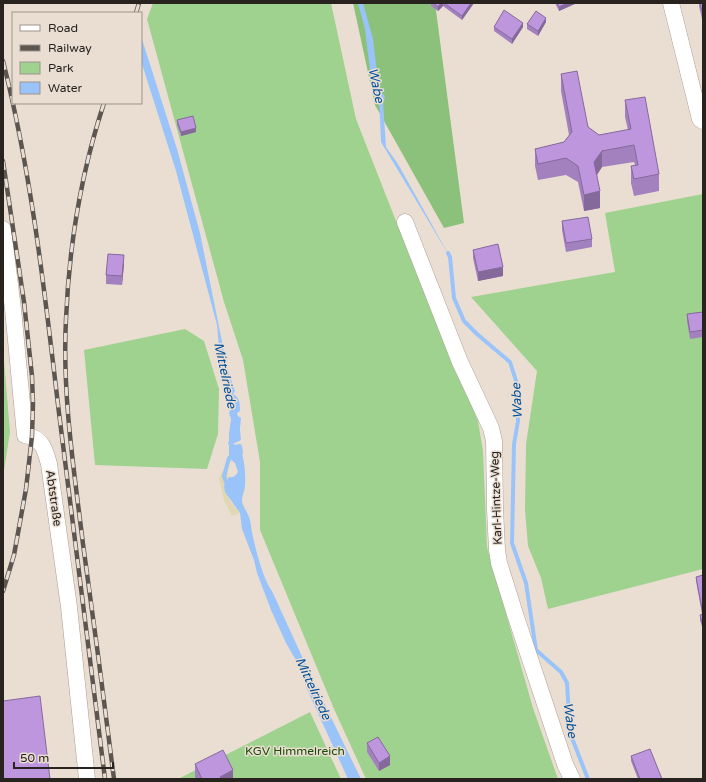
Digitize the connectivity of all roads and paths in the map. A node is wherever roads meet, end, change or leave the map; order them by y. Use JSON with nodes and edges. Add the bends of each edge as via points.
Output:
{"nodes":[{"id":1,"x":671,"y":3,"type":"edge"},
{"id":2,"x":703,"y":121,"type":"edge"},
{"id":3,"x":405,"y":222,"type":"dead end"},
{"id":4,"x":3,"y":229,"type":"edge"},
{"id":5,"x":87,"y":779,"type":"edge"},
{"id":6,"x":572,"y":779,"type":"edge"}],
"edges":[{"from":1,"to":2,"type":"street","via":[[700,119]]},
{"from":3,"to":6,"type":"street","name":"Karl-Hintze-Weg","via":[[460,362],[491,428],[494,441],[499,563]]},
{"from":4,"to":5,"type":"street","name":"Abtstraße","via":[[25,435],[35,438],[42,445],[49,464],[69,607]]}]}
